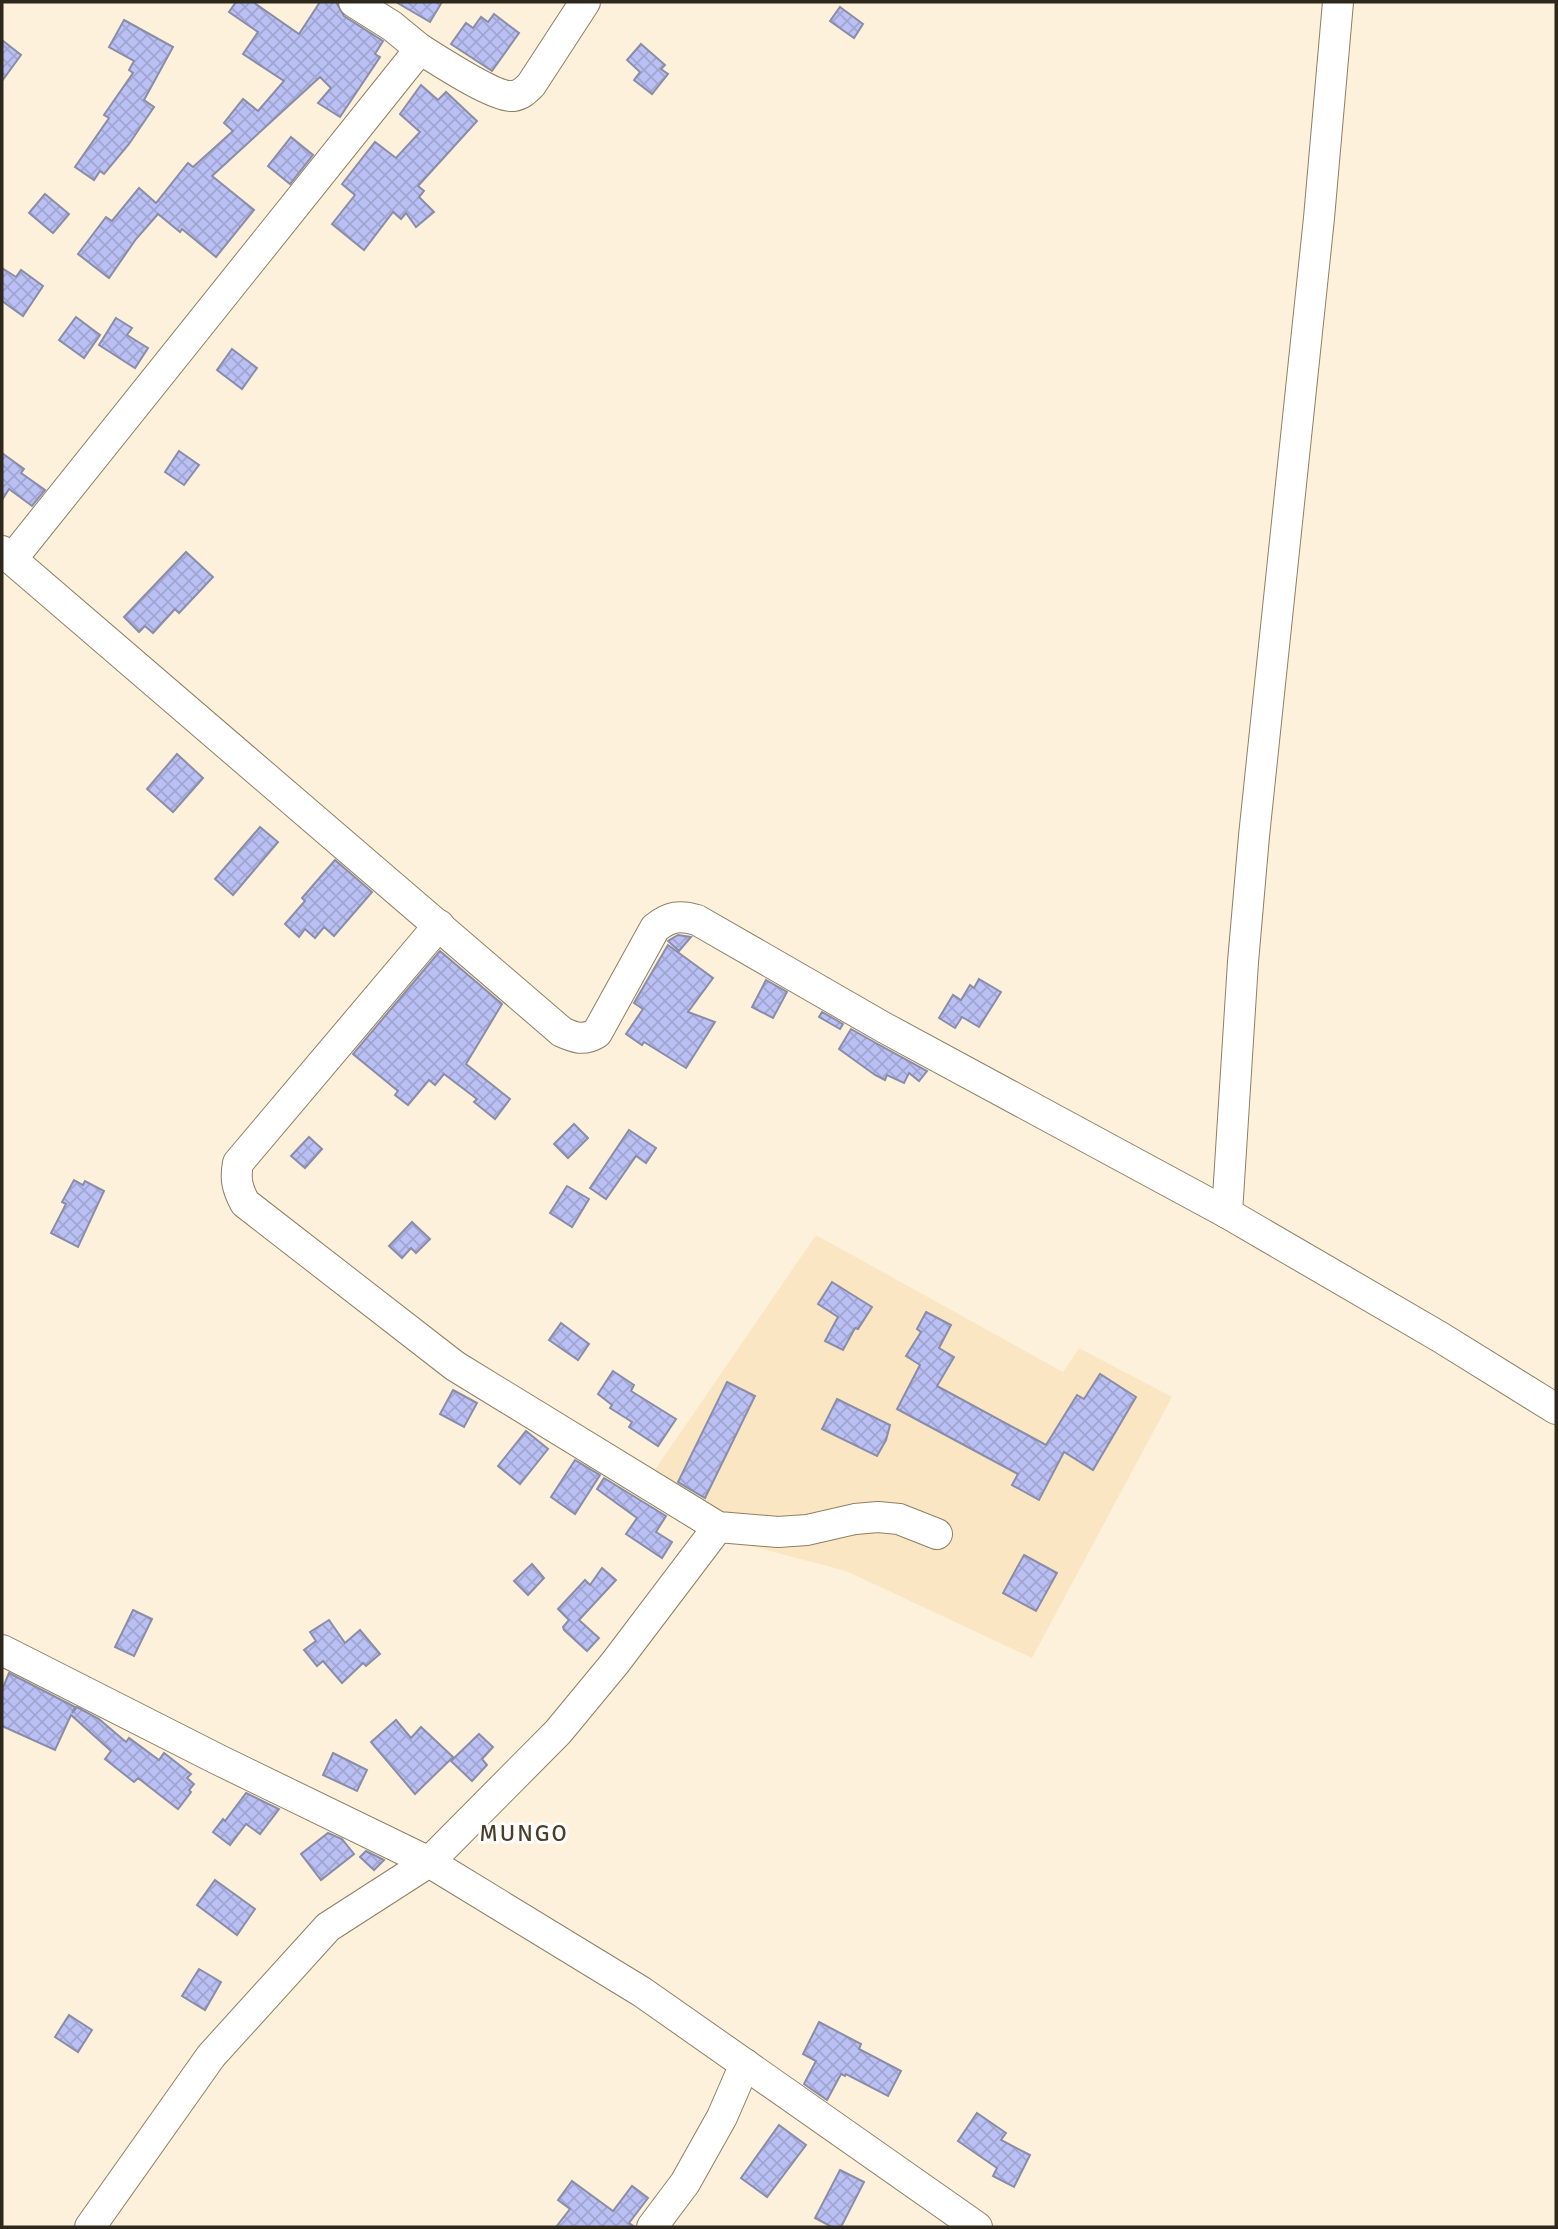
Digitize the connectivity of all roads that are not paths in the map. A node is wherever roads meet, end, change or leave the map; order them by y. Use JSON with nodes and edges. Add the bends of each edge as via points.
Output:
{"nodes":[{"id":1,"x":354,"y":2,"type":"edge"},
{"id":2,"x":585,"y":2,"type":"edge"},
{"id":3,"x":1338,"y":2,"type":"edge"},
{"id":4,"x":420,"y":49,"type":"junction"},
{"id":5,"x":7,"y":555,"type":"edge"},
{"id":6,"x":439,"y":925,"type":"junction"},
{"id":7,"x":1227,"y":1213,"type":"junction"},
{"id":8,"x":1556,"y":1409,"type":"edge"},
{"id":9,"x":718,"y":1527,"type":"junction"},
{"id":10,"x":937,"y":1534,"type":"dead end"},
{"id":11,"x":2,"y":1650,"type":"edge"},
{"id":12,"x":429,"y":1862,"type":"junction"},
{"id":13,"x":745,"y":2064,"type":"junction"},
{"id":14,"x":90,"y":2227,"type":"edge"},
{"id":15,"x":652,"y":2227,"type":"edge"},
{"id":16,"x":977,"y":2227,"type":"edge"}],
"edges":[{"from":1,"to":4,"type":"street"},
{"from":2,"to":4,"type":"street","via":[[522,94],[499,93]]},
{"from":3,"to":7,"type":"street","via":[[1320,218],[1254,836]]},
{"from":4,"to":5,"type":"street"},
{"from":5,"to":6,"type":"street"},
{"from":6,"to":7,"type":"street","via":[[562,1032],[588,1039],[597,1033],[655,928],[666,919],[681,916],[697,920],[883,1027]]},
{"from":6,"to":9,"type":"street","via":[[238,1163],[238,1190],[246,1203],[455,1366]]},
{"from":7,"to":8,"type":"street"},
{"from":9,"to":10,"type":"street","via":[[778,1532],[878,1517],[899,1519]]},
{"from":9,"to":12,"type":"street","via":[[558,1732]]},
{"from":11,"to":12,"type":"street"},
{"from":12,"to":13,"type":"street","via":[[642,1992]]},
{"from":12,"to":14,"type":"street","via":[[328,1927],[211,2056]]},
{"from":13,"to":15,"type":"street","via":[[691,2172]]},
{"from":13,"to":16,"type":"street"}]}
